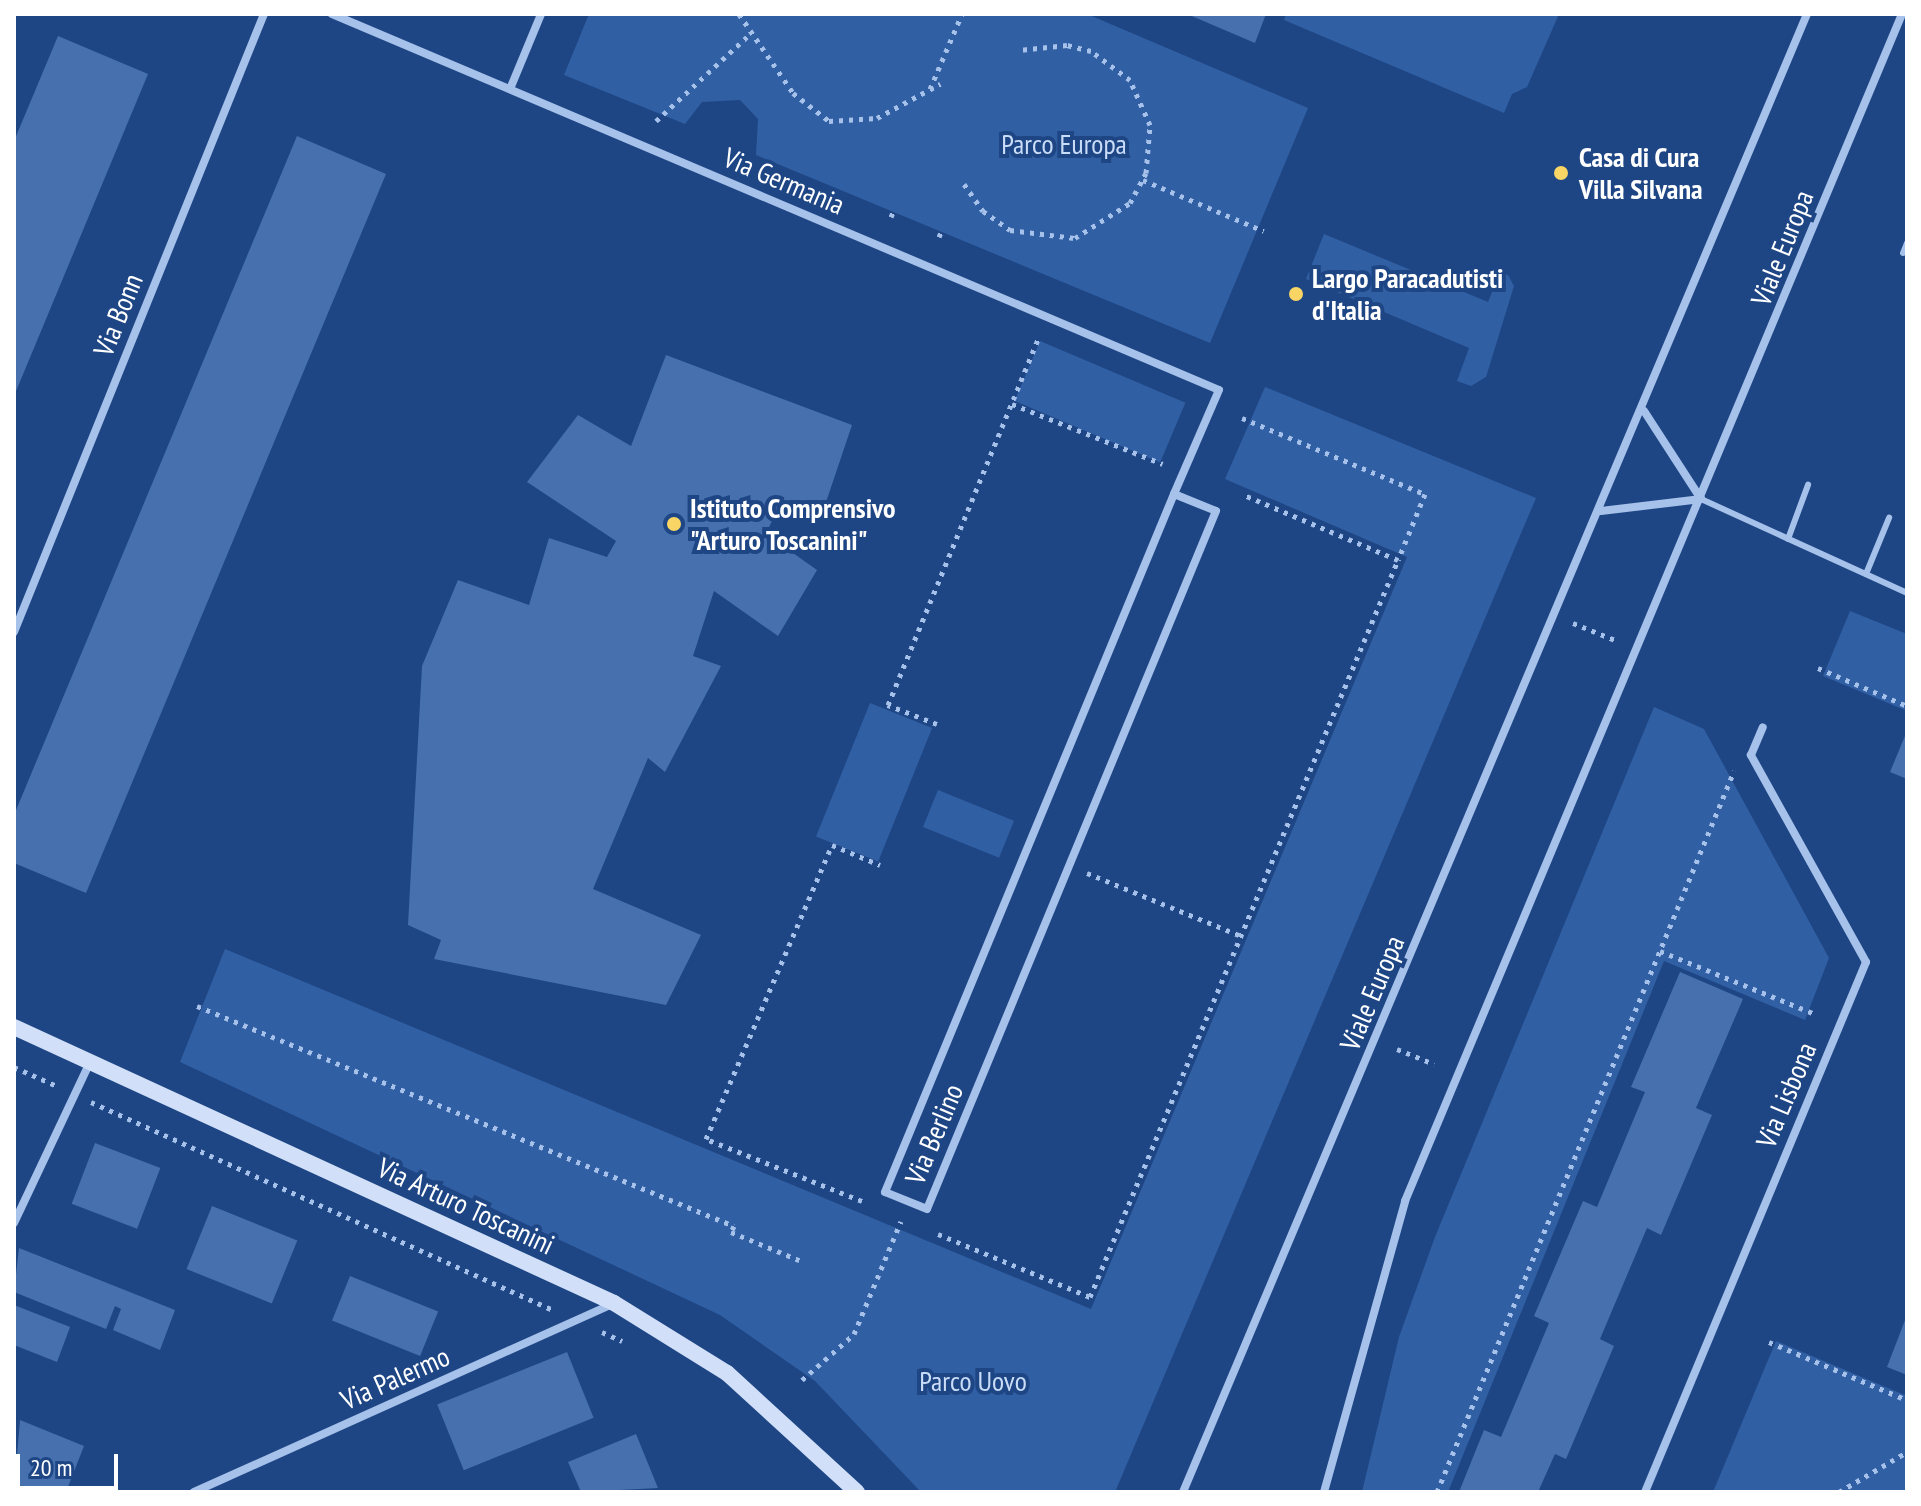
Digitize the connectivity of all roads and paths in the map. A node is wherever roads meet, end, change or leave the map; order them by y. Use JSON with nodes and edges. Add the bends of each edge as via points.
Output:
{"nodes":[{"id":1,"x":264,"y":14,"type":"edge"},
{"id":2,"x":332,"y":14,"type":"edge"},
{"id":3,"x":541,"y":14,"type":"edge"},
{"id":4,"x":739,"y":14,"type":"edge"},
{"id":5,"x":962,"y":14,"type":"edge"},
{"id":6,"x":1807,"y":14,"type":"edge"},
{"id":7,"x":1902,"y":14,"type":"edge"},
{"id":8,"x":749,"y":35,"type":"junction"},
{"id":9,"x":1019,"y":50,"type":"dead end"},
{"id":10,"x":940,"y":84,"type":"dead end"},
{"id":11,"x":510,"y":89,"type":"junction"},
{"id":12,"x":930,"y":90,"type":"junction"},
{"id":13,"x":656,"y":121,"type":"dead end"},
{"id":14,"x":1143,"y":180,"type":"junction"},
{"id":15,"x":964,"y":184,"type":"dead end"},
{"id":16,"x":894,"y":210,"type":"dead end"},
{"id":17,"x":891,"y":217,"type":"dead end"},
{"id":18,"x":942,"y":230,"type":"dead end"},
{"id":19,"x":1264,"y":231,"type":"dead end"},
{"id":20,"x":939,"y":237,"type":"dead end"},
{"id":21,"x":1907,"y":243,"type":"edge"},
{"id":22,"x":1903,"y":253,"type":"dead end"},
{"id":23,"x":1039,"y":337,"type":"dead end"},
{"id":24,"x":1219,"y":390,"type":"joint"},
{"id":25,"x":1011,"y":403,"type":"junction"},
{"id":26,"x":1644,"y":411,"type":"junction"},
{"id":27,"x":1242,"y":418,"type":"dead end"},
{"id":28,"x":1163,"y":464,"type":"dead end"},
{"id":29,"x":1808,"y":485,"type":"dead end"},
{"id":30,"x":1174,"y":494,"type":"junction"},
{"id":31,"x":1244,"y":495,"type":"dead end"},
{"id":32,"x":1701,"y":499,"type":"junction"},
{"id":33,"x":1601,"y":511,"type":"junction"},
{"id":34,"x":1889,"y":518,"type":"dead end"},
{"id":35,"x":1788,"y":539,"type":"junction"},
{"id":36,"x":1398,"y":560,"type":"junction"},
{"id":37,"x":1866,"y":574,"type":"junction"},
{"id":38,"x":1907,"y":593,"type":"edge"},
{"id":39,"x":1573,"y":623,"type":"dead end"},
{"id":40,"x":14,"y":632,"type":"edge"},
{"id":41,"x":1615,"y":640,"type":"dead end"},
{"id":42,"x":1818,"y":668,"type":"dead end"},
{"id":43,"x":1907,"y":706,"type":"edge"},
{"id":44,"x":937,"y":724,"type":"dead end"},
{"id":45,"x":1763,"y":727,"type":"dead end"},
{"id":46,"x":1734,"y":771,"type":"dead end"},
{"id":47,"x":880,"y":865,"type":"dead end"},
{"id":48,"x":1087,"y":873,"type":"dead end"},
{"id":49,"x":1241,"y":936,"type":"junction"},
{"id":50,"x":1660,"y":951,"type":"junction"},
{"id":51,"x":197,"y":1006,"type":"dead end"},
{"id":52,"x":1815,"y":1014,"type":"dead end"},
{"id":53,"x":14,"y":1027,"type":"edge"},
{"id":54,"x":1397,"y":1049,"type":"dead end"},
{"id":55,"x":90,"y":1061,"type":"junction"},
{"id":56,"x":1434,"y":1064,"type":"dead end"},
{"id":57,"x":14,"y":1067,"type":"edge"},
{"id":58,"x":74,"y":1094,"type":"junction"},
{"id":59,"x":862,"y":1201,"type":"dead end"},
{"id":60,"x":909,"y":1202,"type":"junction"},
{"id":61,"x":14,"y":1223,"type":"edge"},
{"id":62,"x":938,"y":1234,"type":"dead end"},
{"id":63,"x":799,"y":1260,"type":"dead end"},
{"id":64,"x":614,"y":1303,"type":"junction"},
{"id":65,"x":576,"y":1320,"type":"junction"},
{"id":66,"x":1769,"y":1342,"type":"dead end"},
{"id":67,"x":631,"y":1345,"type":"dead end"},
{"id":68,"x":802,"y":1380,"type":"dead end"},
{"id":69,"x":1907,"y":1400,"type":"edge"},
{"id":70,"x":1907,"y":1452,"type":"edge"},
{"id":71,"x":194,"y":1492,"type":"edge"},
{"id":72,"x":857,"y":1492,"type":"edge"},
{"id":73,"x":1183,"y":1492,"type":"edge"},
{"id":74,"x":1324,"y":1492,"type":"edge"},
{"id":75,"x":1437,"y":1492,"type":"edge"},
{"id":76,"x":1645,"y":1492,"type":"edge"},
{"id":77,"x":1839,"y":1492,"type":"edge"}],
"edges":[{"from":1,"to":40,"type":"street","name":"Via Bonn"},
{"from":2,"to":11,"type":"street","name":"Via Germania"},
{"from":3,"to":11,"type":"street"},
{"from":4,"to":8,"type":"path"},
{"from":5,"to":12,"type":"path"},
{"from":6,"to":26,"type":"street","name":"Viale Europa"},
{"from":7,"to":32,"type":"street","name":"Viale Europa"},
{"from":8,"to":12,"type":"path","via":[[793,93],[829,121],[857,124]]},
{"from":8,"to":13,"type":"path"},
{"from":9,"to":14,"type":"path","via":[[1067,45],[1091,51],[1130,80],[1150,125]]},
{"from":10,"to":12,"type":"path"},
{"from":11,"to":24,"type":"street","name":"Via Germania"},
{"from":14,"to":15,"type":"path","via":[[1106,225],[1075,238],[1042,239],[983,211]]},
{"from":14,"to":19,"type":"path"},
{"from":16,"to":17,"type":"path"},
{"from":18,"to":20,"type":"path"},
{"from":21,"to":22,"type":"lane"},
{"from":23,"to":25,"type":"path"},
{"from":24,"to":30,"type":"street","name":"Via Berlino"},
{"from":25,"to":28,"type":"path"},
{"from":25,"to":44,"type":"path","via":[[888,705]]},
{"from":26,"to":32,"type":"street"},
{"from":26,"to":33,"type":"street","name":"Viale Europa"},
{"from":27,"to":36,"type":"path","via":[[1425,494]]},
{"from":29,"to":35,"type":"lane"},
{"from":30,"to":60,"type":"street","name":"Via Berlino","via":[[885,1192]]},
{"from":30,"to":60,"type":"street","name":"Via Berlino","via":[[1216,511],[927,1209]]},
{"from":31,"to":36,"type":"path"},
{"from":32,"to":33,"type":"street"},
{"from":32,"to":35,"type":"lane"},
{"from":32,"to":74,"type":"street","name":"Viale Europa","via":[[1397,1222]]},
{"from":33,"to":73,"type":"street","name":"Viale Europa"},
{"from":34,"to":37,"type":"lane"},
{"from":35,"to":37,"type":"lane"},
{"from":36,"to":49,"type":"path"},
{"from":37,"to":38,"type":"lane"},
{"from":39,"to":41,"type":"path"},
{"from":42,"to":43,"type":"path"},
{"from":45,"to":76,"type":"street","name":"Via Lisbona","via":[[1751,755],[1866,962]]},
{"from":46,"to":50,"type":"path"},
{"from":47,"to":59,"type":"path","via":[[832,845],[706,1139]]},
{"from":48,"to":49,"type":"path"},
{"from":49,"to":62,"type":"path","via":[[1090,1297]]},
{"from":50,"to":52,"type":"path"},
{"from":50,"to":75,"type":"path"},
{"from":51,"to":63,"type":"path","via":[[734,1226],[731,1232]]},
{"from":53,"to":55,"type":"street","name":"Via Arturo Toscanini"},
{"from":54,"to":56,"type":"path"},
{"from":55,"to":58,"type":"street"},
{"from":55,"to":64,"type":"street","name":"Via Arturo Toscanini"},
{"from":57,"to":58,"type":"path"},
{"from":58,"to":61,"type":"street"},
{"from":58,"to":65,"type":"path"},
{"from":60,"to":68,"type":"path","via":[[854,1334]]},
{"from":64,"to":65,"type":"street","name":"Via Palermo"},
{"from":64,"to":72,"type":"street","name":"Via Arturo Toscanini","via":[[727,1373]]},
{"from":65,"to":67,"type":"path"},
{"from":65,"to":71,"type":"street","name":"Via Palermo"},
{"from":66,"to":69,"type":"path"},
{"from":70,"to":77,"type":"path"}]}
